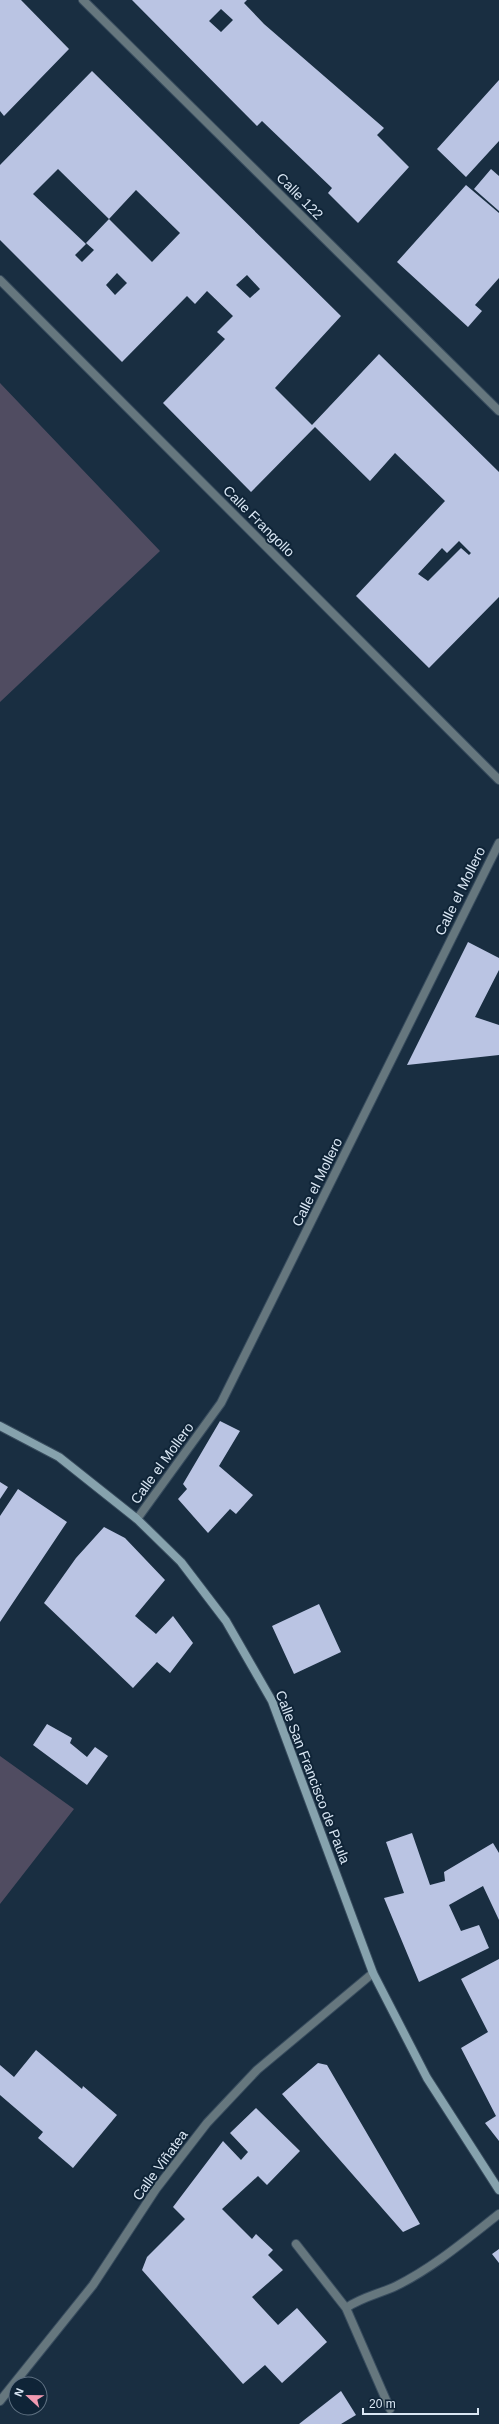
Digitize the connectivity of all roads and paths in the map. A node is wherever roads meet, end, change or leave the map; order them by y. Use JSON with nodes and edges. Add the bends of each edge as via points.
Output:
{"nodes":[{"id":1,"x":83,"y":0,"type":"edge"},
{"id":2,"x":0,"y":280,"type":"edge"},
{"id":3,"x":499,"y":411,"type":"edge"},
{"id":4,"x":499,"y":780,"type":"edge"},
{"id":5,"x":499,"y":843,"type":"edge"},
{"id":6,"x":0,"y":1426,"type":"edge"},
{"id":7,"x":137,"y":1520,"type":"junction"},
{"id":8,"x":373,"y":1973,"type":"junction"},
{"id":9,"x":499,"y":2190,"type":"edge"},
{"id":10,"x":499,"y":2214,"type":"edge"},
{"id":11,"x":296,"y":2244,"type":"dead end"},
{"id":12,"x":346,"y":2308,"type":"junction"},
{"id":13,"x":0,"y":2401,"type":"edge"},
{"id":14,"x":390,"y":2409,"type":"dead end"}],
"edges":[{"from":1,"to":3,"type":"street","name":"Calle 122"},
{"from":2,"to":4,"type":"street","name":"Calle Frangollo"},
{"from":5,"to":7,"type":"street","name":"Calle el Mollero","via":[[221,1403]]},
{"from":6,"to":7,"type":"main road","name":"Calle San Francisco de Paula","via":[[59,1457]]},
{"from":7,"to":8,"type":"main road","name":"Calle San Francisco de Paula","via":[[181,1562],[226,1621],[272,1701]]},
{"from":8,"to":9,"type":"main road","name":"Calle San Francisco de Paula","via":[[427,2078]]},
{"from":8,"to":13,"type":"street","name":"Calle Viñatea","via":[[257,2070],[207,2123],[156,2189],[93,2285]]},
{"from":10,"to":12,"type":"street","via":[[451,2251],[396,2286],[358,2300]]},
{"from":11,"to":12,"type":"street"},
{"from":12,"to":14,"type":"street"}]}
